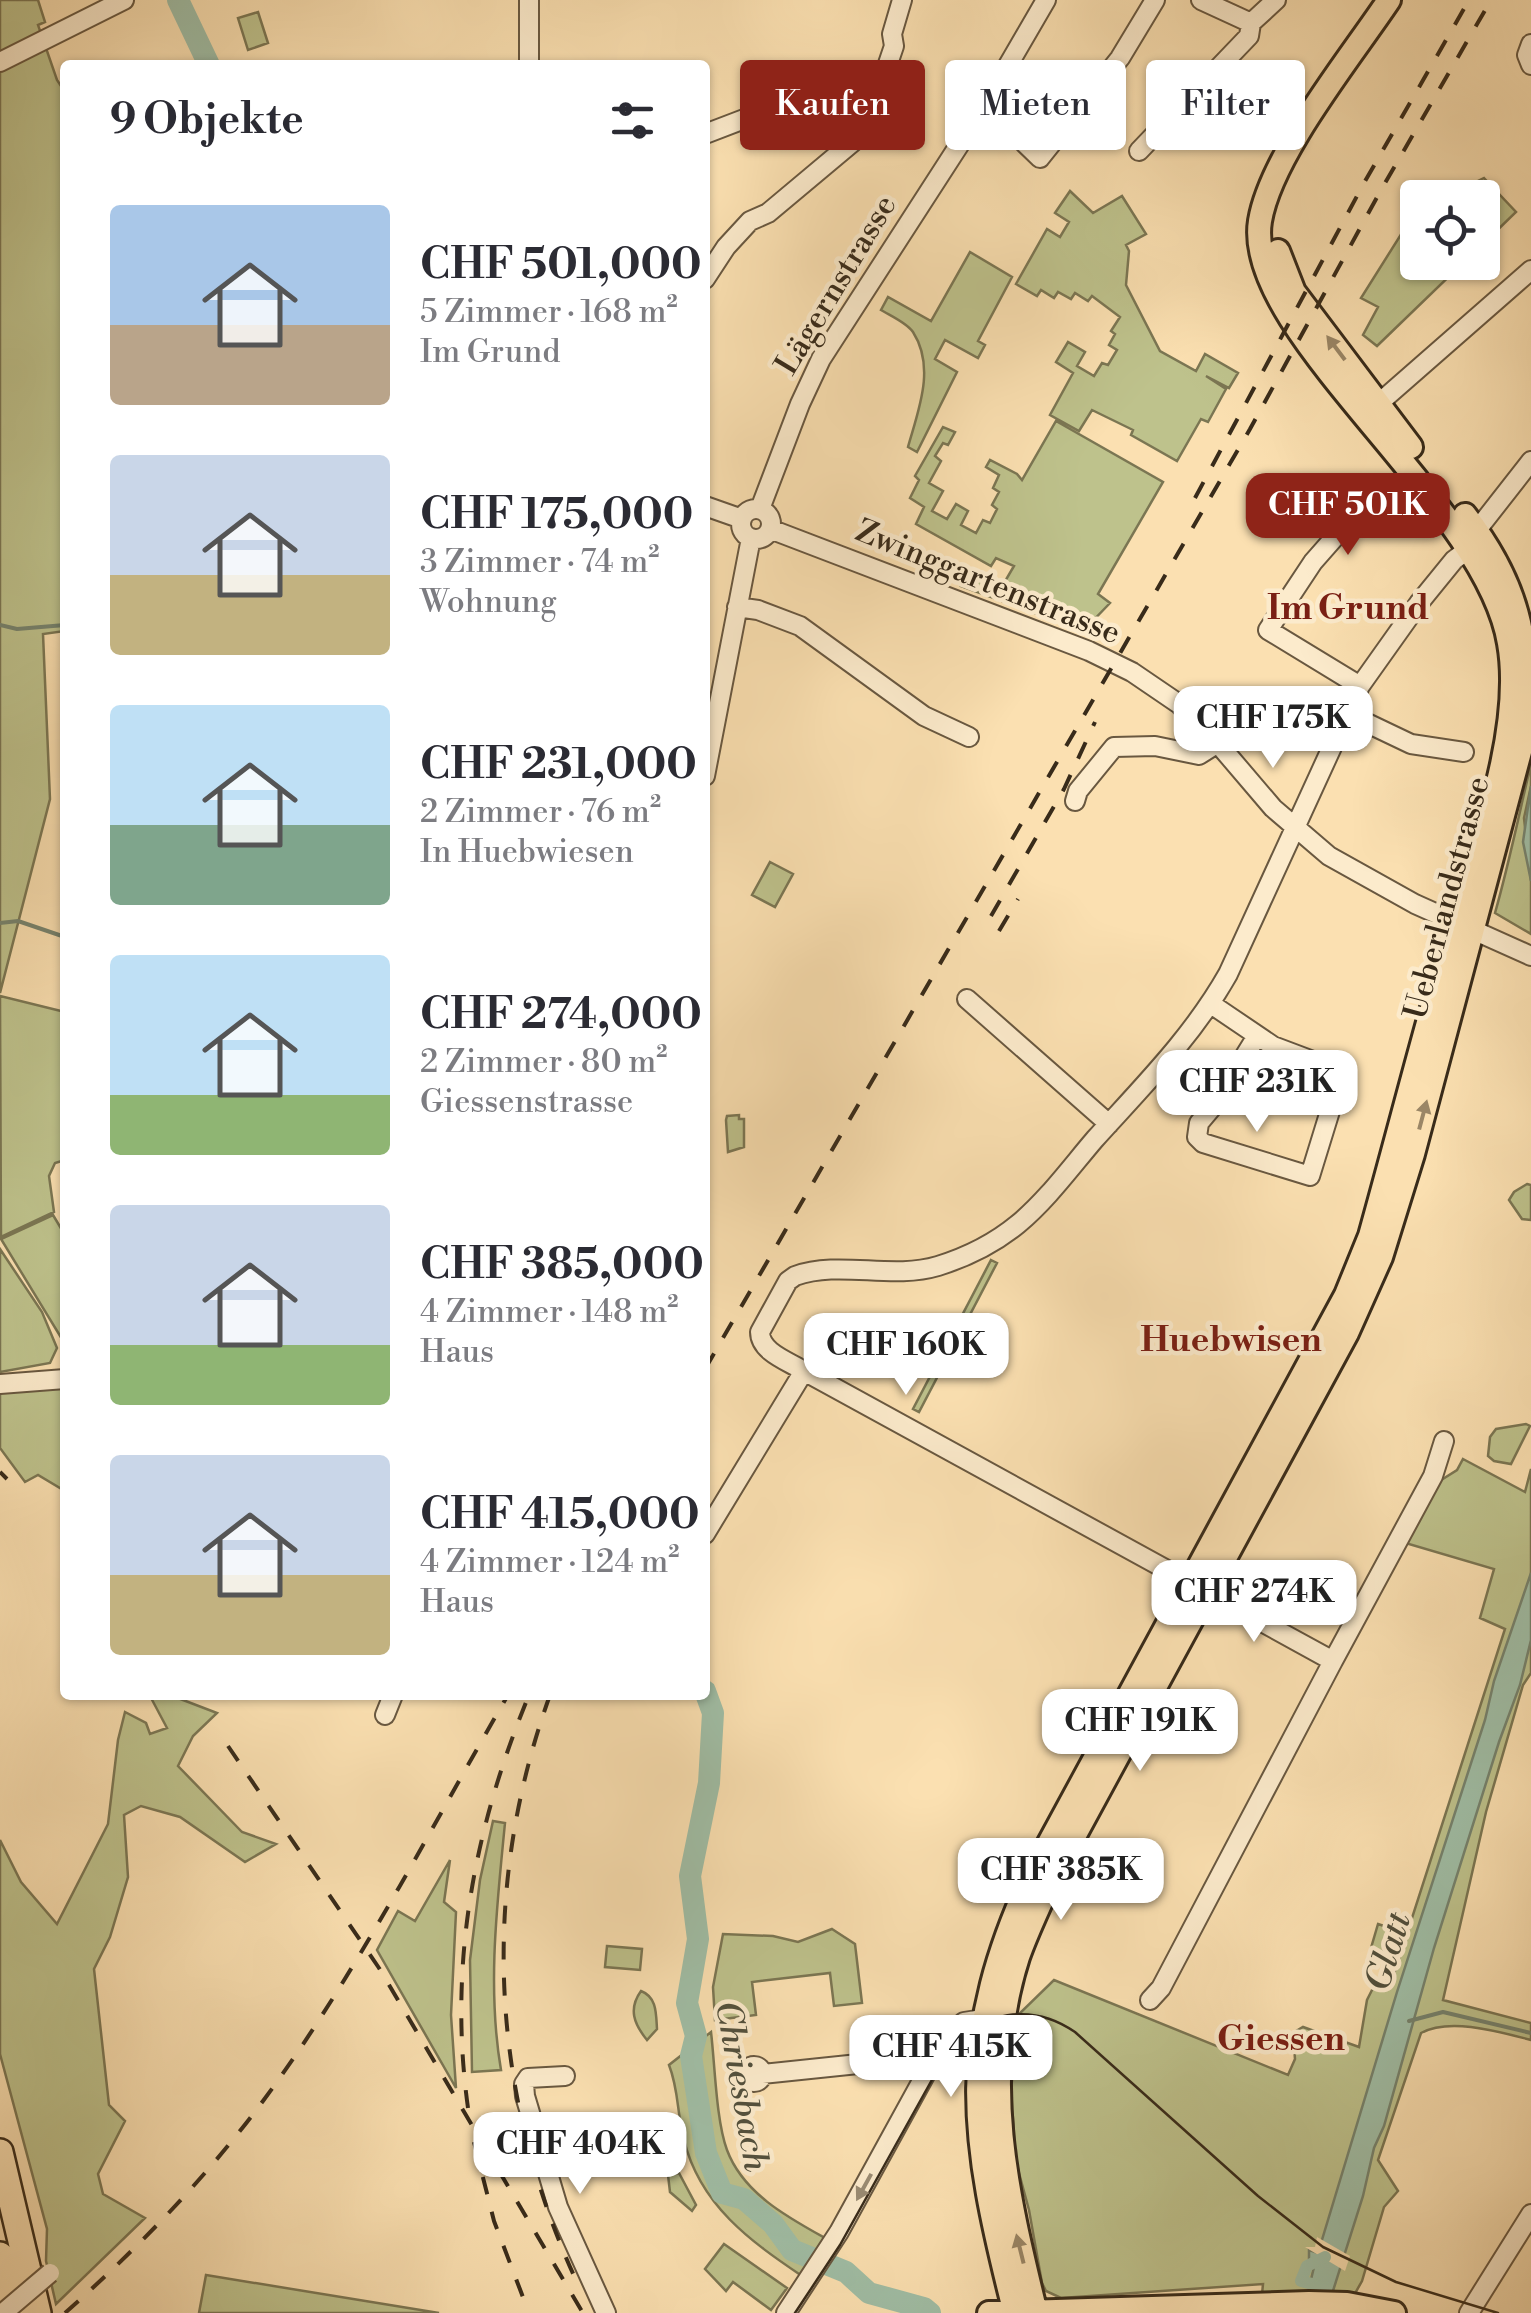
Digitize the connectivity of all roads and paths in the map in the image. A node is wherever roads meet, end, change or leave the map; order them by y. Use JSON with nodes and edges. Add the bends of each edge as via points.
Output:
{"nodes":[{"id":1,"x":124,"y":0,"type":"edge"},
{"id":2,"x":530,"y":0,"type":"edge"},
{"id":3,"x":902,"y":0,"type":"edge"},
{"id":4,"x":1046,"y":0,"type":"edge"},
{"id":5,"x":1155,"y":0,"type":"edge"},
{"id":6,"x":1201,"y":0,"type":"edge"},
{"id":7,"x":1276,"y":0,"type":"edge"},
{"id":8,"x":1389,"y":0,"type":"edge"},
{"id":9,"x":1251,"y":23,"type":"junction"},
{"id":10,"x":529,"y":60,"type":"edge"},
{"id":11,"x":1012,"y":60,"type":"edge"},
{"id":12,"x":1118,"y":60,"type":"edge"},
{"id":13,"x":0,"y":62,"type":"edge"},
{"id":14,"x":740,"y":121,"type":"edge"},
{"id":15,"x":710,"y":132,"type":"edge"},
{"id":16,"x":957,"y":150,"type":"edge"},
{"id":17,"x":1139,"y":151,"type":"dead end"},
{"id":18,"x":1531,"y":270,"type":"edge"},
{"id":19,"x":710,"y":272,"type":"edge"},
{"id":20,"x":1372,"y":409,"type":"junction"},
{"id":21,"x":1531,"y":461,"type":"edge"},
{"id":22,"x":1416,"y":476,"type":"junction"},
{"id":23,"x":710,"y":508,"type":"edge"},
{"id":24,"x":760,"y":509,"type":"junction"},
{"id":25,"x":742,"y":519,"type":"junction"},
{"id":26,"x":770,"y":529,"type":"junction"},
{"id":27,"x":1476,"y":534,"type":"junction"},
{"id":28,"x":751,"y":538,"type":"junction"},
{"id":29,"x":737,"y":606,"type":"junction"},
{"id":30,"x":1360,"y":686,"type":"junction"},
{"id":31,"x":1346,"y":712,"type":"junction"},
{"id":32,"x":969,"y":737,"type":"dead end"},
{"id":33,"x":1218,"y":743,"type":"junction"},
{"id":34,"x":710,"y":749,"type":"edge"},
{"id":35,"x":1464,"y":752,"type":"dead end"},
{"id":36,"x":1075,"y":801,"type":"dead end"},
{"id":37,"x":1294,"y":828,"type":"junction"},
{"id":38,"x":1465,"y":925,"type":"junction"},
{"id":39,"x":1531,"y":956,"type":"edge"},
{"id":40,"x":967,"y":999,"type":"dead end"},
{"id":41,"x":1211,"y":1004,"type":"junction"},
{"id":42,"x":1257,"y":1036,"type":"junction"},
{"id":43,"x":1109,"y":1124,"type":"junction"},
{"id":44,"x":804,"y":1371,"type":"junction"},
{"id":45,"x":60,"y":1379,"type":"edge"},
{"id":46,"x":0,"y":1384,"type":"edge"},
{"id":47,"x":1444,"y":1441,"type":"dead end"},
{"id":48,"x":710,"y":1526,"type":"edge"},
{"id":49,"x":1200,"y":1586,"type":"junction"},
{"id":50,"x":1333,"y":1661,"type":"junction"},
{"id":51,"x":392,"y":1700,"type":"edge"},
{"id":52,"x":385,"y":1714,"type":"dead end"},
{"id":53,"x":1150,"y":2000,"type":"dead end"},
{"id":54,"x":983,"y":2019,"type":"junction"},
{"id":55,"x":929,"y":2068,"type":"junction"},
{"id":56,"x":762,"y":2074,"type":"dead end"},
{"id":57,"x":565,"y":2076,"type":"dead end"},
{"id":58,"x":1000,"y":2144,"type":"junction"},
{"id":59,"x":0,"y":2152,"type":"edge"},
{"id":60,"x":1531,"y":2214,"type":"edge"},
{"id":61,"x":1000,"y":2254,"type":"junction"},
{"id":62,"x":0,"y":2255,"type":"edge"},
{"id":63,"x":50,"y":2272,"type":"dead end"},
{"id":64,"x":980,"y":2312,"type":"edge"},
{"id":65,"x":1036,"y":2312,"type":"edge"},
{"id":66,"x":1131,"y":2312,"type":"edge"},
{"id":67,"x":3,"y":2313,"type":"edge"},
{"id":68,"x":13,"y":2313,"type":"edge"},
{"id":69,"x":38,"y":2313,"type":"edge"},
{"id":70,"x":606,"y":2313,"type":"edge"},
{"id":71,"x":786,"y":2313,"type":"edge"},
{"id":72,"x":1015,"y":2313,"type":"edge"},
{"id":73,"x":1394,"y":2313,"type":"edge"},
{"id":74,"x":1469,"y":2313,"type":"edge"}],
"edges":[{"from":1,"to":13,"type":"street"},
{"from":2,"to":10,"type":"street"},
{"from":3,"to":19,"type":"street","via":[[874,105],[854,141],[750,222]]},
{"from":4,"to":11,"type":"street","name":"Lägernstrasse"},
{"from":5,"to":12,"type":"street"},
{"from":6,"to":9,"type":"street"},
{"from":7,"to":9,"type":"street"},
{"from":8,"to":20,"type":"main road","name":"Ueberlandstrasse","via":[[1300,132],[1272,188],[1286,278]]},
{"from":9,"to":17,"type":"street","via":[[1249,36]]},
{"from":14,"to":15,"type":"street"},
{"from":16,"to":24,"type":"street","name":"Lägernstrasse","via":[[821,359]]},
{"from":18,"to":20,"type":"street"},
{"from":20,"to":22,"type":"main road","name":"Ueberlandstrasse"},
{"from":20,"to":27,"type":"main road","name":"Ueberlandstrasse"},
{"from":21,"to":27,"type":"street"},
{"from":22,"to":27,"type":"main road","name":"Ueberlandstrasse"},
{"from":22,"to":30,"type":"street","via":[[1335,538],[1268,630]]},
{"from":23,"to":25,"type":"street"},
{"from":24,"to":25,"type":"street"},
{"from":24,"to":26,"type":"street","via":[[770,517]]},
{"from":25,"to":28,"type":"street","via":[[742,531]]},
{"from":26,"to":28,"type":"street","via":[[763,538]]},
{"from":26,"to":33,"type":"street","name":"Zwinggartenstrasse","via":[[1111,661],[1158,688]]},
{"from":27,"to":30,"type":"street"},
{"from":27,"to":38,"type":"main road","name":"Ueberlandstrasse","via":[[1505,574],[1520,610],[1530,676],[1522,744]]},
{"from":28,"to":29,"type":"street"},
{"from":29,"to":32,"type":"street","via":[[800,626],[924,716]]},
{"from":29,"to":34,"type":"street"},
{"from":30,"to":31,"type":"street"},
{"from":31,"to":35,"type":"street","via":[[1411,744]]},
{"from":31,"to":37,"type":"street"},
{"from":33,"to":36,"type":"street","via":[[1199,755],[1155,746],[1114,748]]},
{"from":33,"to":37,"type":"street","name":"Zwinggartenstrasse"},
{"from":37,"to":38,"type":"street","name":"Zwinggartenstrasse","via":[[1352,870]]},
{"from":37,"to":41,"type":"street"},
{"from":38,"to":39,"type":"street","name":"Zwinggartenstrasse"},
{"from":38,"to":49,"type":"main road","name":"Ueberlandstrasse","via":[[1413,1154],[1381,1257],[1347,1333]]},
{"from":40,"to":43,"type":"street"},
{"from":41,"to":42,"type":"street"},
{"from":41,"to":43,"type":"street"},
{"from":42,"to":42,"type":"street","via":[[1342,1072],[1310,1176],[1203,1143],[1196,1133]]},
{"from":43,"to":44,"type":"street","via":[[1025,1217],[991,1243],[936,1266],[803,1274],[788,1281],[760,1338]]},
{"from":44,"to":48,"type":"street"},
{"from":44,"to":49,"type":"street"},
{"from":45,"to":46,"type":"street"},
{"from":47,"to":50,"type":"street","via":[[1433,1476]]},
{"from":49,"to":50,"type":"street"},
{"from":49,"to":54,"type":"main road","name":"Ueberlandstrasse","via":[[1022,1896]]},
{"from":49,"to":58,"type":"main road","name":"Ueberlandstrasse","via":[[1023,1944],[1000,2046]]},
{"from":50,"to":53,"type":"street"},
{"from":51,"to":52,"type":"street"},
{"from":54,"to":55,"type":"street","via":[[964,2022],[946,2037]]},
{"from":54,"to":58,"type":"street","name":"Ueberlandstrasse","via":[[991,2040],[990,2115]]},
{"from":54,"to":61,"type":"main road","name":"Ueberlandstrasse","via":[[978,2132]]},
{"from":55,"to":56,"type":"street","via":[[906,2059]]},
{"from":55,"to":71,"type":"street","one_way":true},
{"from":57,"to":70,"type":"street","via":[[528,2078],[525,2096],[558,2207]]},
{"from":65,"to":58,"type":"main road","name":"Ueberlandstrasse","one_way":true},
{"from":59,"to":69,"type":"highway"},
{"from":60,"to":74,"type":"street"},
{"from":61,"to":64,"type":"main road","via":[[996,2286]]},
{"from":61,"to":72,"type":"main road","name":"Ueberlandstrasse"},
{"from":62,"to":68,"type":"highway"},
{"from":63,"to":67,"type":"street","bridge":true},
{"from":64,"to":72,"type":"main road"},
{"from":65,"to":66,"type":"main road"},
{"from":65,"to":72,"type":"main road"},
{"from":66,"to":73,"type":"main road","via":[[1347,2304]]}]}
